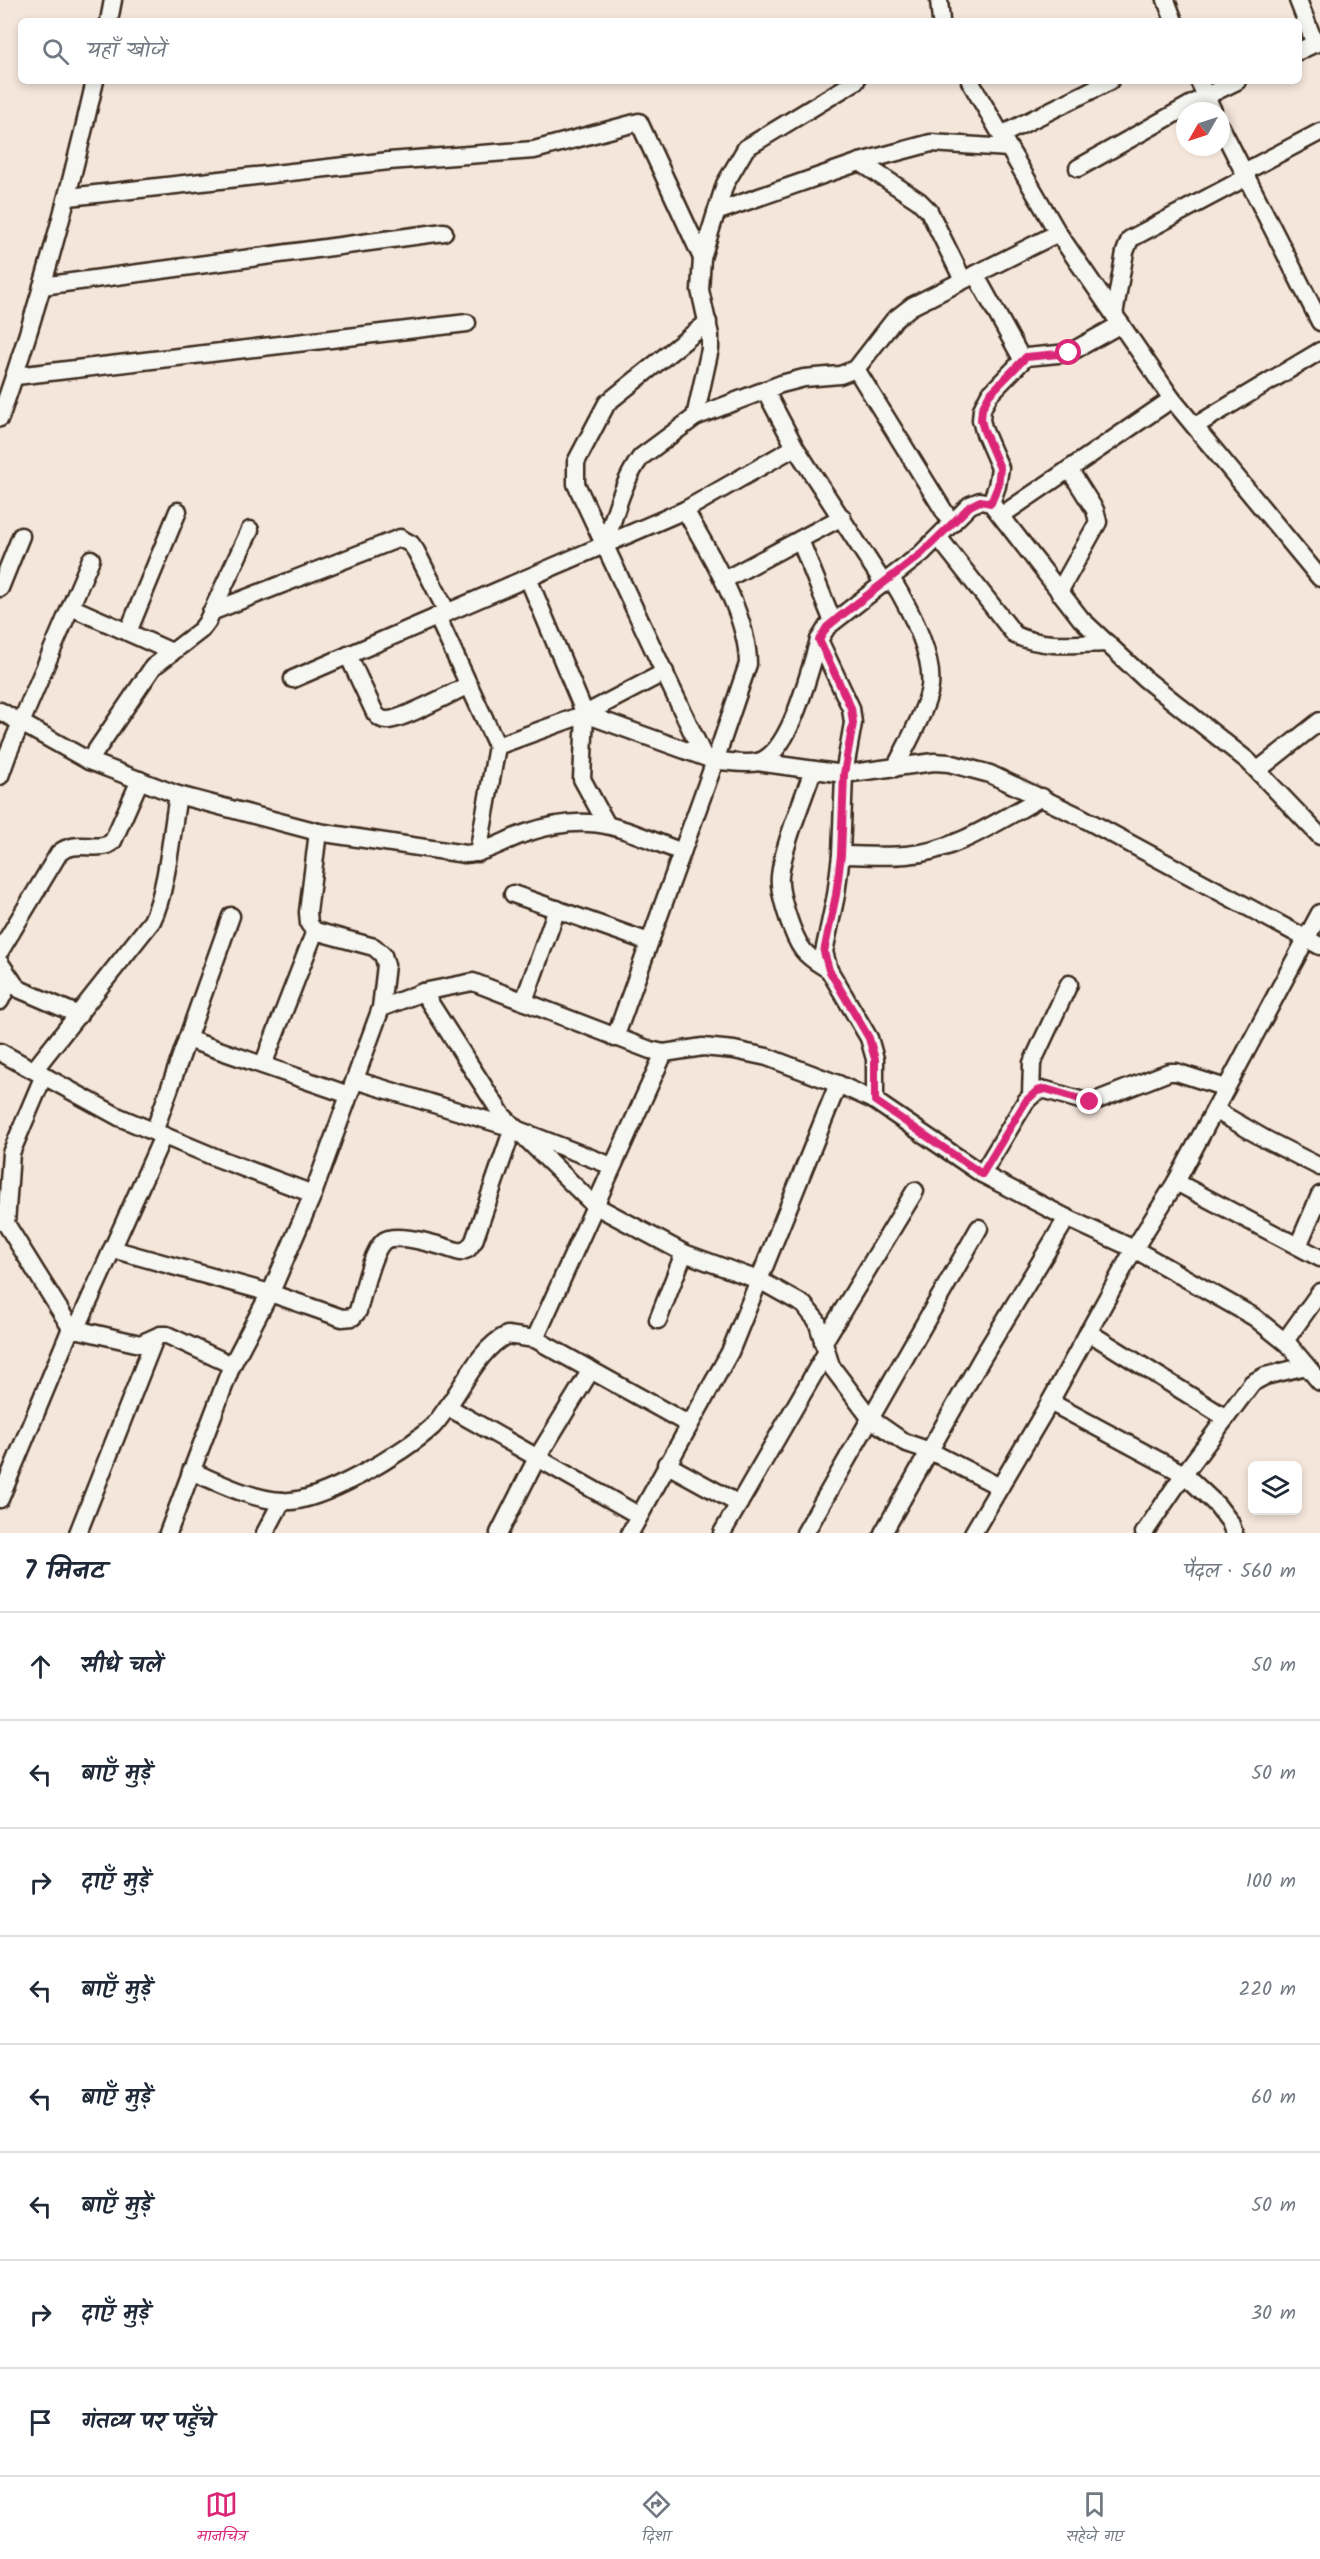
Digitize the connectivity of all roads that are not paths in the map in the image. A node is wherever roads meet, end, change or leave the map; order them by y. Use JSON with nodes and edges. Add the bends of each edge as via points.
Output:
{"nodes":[{"id":1,"x":113,"y":0,"type":"edge"},
{"id":2,"x":939,"y":0,"type":"edge"},
{"id":3,"x":1166,"y":0,"type":"edge"},
{"id":4,"x":1298,"y":0,"type":"edge"},
{"id":5,"x":110,"y":18,"type":"edge"},
{"id":6,"x":941,"y":18,"type":"edge"},
{"id":7,"x":1173,"y":18,"type":"edge"},
{"id":8,"x":1317,"y":42,"type":"edge"},
{"id":9,"x":1302,"y":50,"type":"edge"},
{"id":10,"x":94,"y":84,"type":"edge"},
{"id":11,"x":851,"y":84,"type":"edge"},
{"id":12,"x":972,"y":84,"type":"edge"},
{"id":13,"x":1105,"y":84,"type":"edge"},
{"id":14,"x":1231,"y":84,"type":"edge"},
{"id":15,"x":1206,"y":96,"type":"edge"},
{"id":16,"x":1320,"y":132,"type":"edge"},
{"id":17,"x":1005,"y":142,"type":"junction"},
{"id":18,"x":1230,"y":144,"type":"edge"},
{"id":19,"x":860,"y":162,"type":"junction"},
{"id":20,"x":1078,"y":168,"type":"dead end"},
{"id":21,"x":1246,"y":175,"type":"junction"},
{"id":22,"x":69,"y":197,"type":"junction"},
{"id":23,"x":716,"y":212,"type":"junction"},
{"id":24,"x":444,"y":232,"type":"dead end"},
{"id":25,"x":1058,"y":233,"type":"junction"},
{"id":26,"x":702,"y":258,"type":"junction"},
{"id":27,"x":969,"y":278,"type":"junction"},
{"id":28,"x":42,"y":286,"type":"junction"},
{"id":29,"x":1117,"y":319,"type":"junction"},
{"id":30,"x":708,"y":322,"type":"junction"},
{"id":31,"x":1320,"y":322,"type":"edge"},
{"id":32,"x":467,"y":323,"type":"dead end"},
{"id":33,"x":1320,"y":351,"type":"edge"},
{"id":34,"x":1022,"y":359,"type":"junction"},
{"id":35,"x":856,"y":369,"type":"junction"},
{"id":36,"x":16,"y":376,"type":"junction"},
{"id":37,"x":765,"y":390,"type":"junction"},
{"id":38,"x":1172,"y":399,"type":"junction"},
{"id":39,"x":0,"y":415,"type":"edge"},
{"id":40,"x":695,"y":417,"type":"junction"},
{"id":41,"x":1195,"y":426,"type":"junction"},
{"id":42,"x":795,"y":447,"type":"junction"},
{"id":43,"x":1069,"y":469,"type":"junction"},
{"id":44,"x":996,"y":509,"type":"junction"},
{"id":45,"x":685,"y":510,"type":"junction"},
{"id":46,"x":178,"y":511,"type":"dead end"},
{"id":47,"x":842,"y":518,"type":"junction"},
{"id":48,"x":951,"y":524,"type":"junction"},
{"id":49,"x":250,"y":531,"type":"dead end"},
{"id":50,"x":21,"y":536,"type":"dead end"},
{"id":51,"x":939,"y":537,"type":"junction"},
{"id":52,"x":800,"y":540,"type":"junction"},
{"id":53,"x":605,"y":544,"type":"junction"},
{"id":54,"x":91,"y":559,"type":"dead end"},
{"id":55,"x":528,"y":578,"type":"junction"},
{"id":56,"x":1320,"y":578,"type":"edge"},
{"id":57,"x":724,"y":580,"type":"junction"},
{"id":58,"x":888,"y":581,"type":"junction"},
{"id":59,"x":0,"y":588,"type":"edge"},
{"id":60,"x":1059,"y":592,"type":"junction"},
{"id":61,"x":71,"y":607,"type":"junction"},
{"id":62,"x":211,"y":612,"type":"junction"},
{"id":63,"x":442,"y":614,"type":"junction"},
{"id":64,"x":833,"y":622,"type":"junction"},
{"id":65,"x":128,"y":632,"type":"junction"},
{"id":66,"x":819,"y":640,"type":"junction"},
{"id":67,"x":1107,"y":643,"type":"junction"},
{"id":68,"x":172,"y":652,"type":"junction"},
{"id":69,"x":348,"y":655,"type":"junction"},
{"id":70,"x":664,"y":672,"type":"junction"},
{"id":71,"x":293,"y":679,"type":"dead end"},
{"id":72,"x":469,"y":685,"type":"junction"},
{"id":73,"x":0,"y":711,"type":"edge"},
{"id":74,"x":585,"y":714,"type":"junction"},
{"id":75,"x":1320,"y":721,"type":"edge"},
{"id":76,"x":22,"y":722,"type":"junction"},
{"id":77,"x":497,"y":746,"type":"junction"},
{"id":78,"x":709,"y":758,"type":"junction"},
{"id":79,"x":89,"y":761,"type":"junction"},
{"id":80,"x":757,"y":762,"type":"junction"},
{"id":81,"x":895,"y":768,"type":"junction"},
{"id":82,"x":813,"y":770,"type":"junction"},
{"id":83,"x":1258,"y":770,"type":"junction"},
{"id":84,"x":844,"y":774,"type":"junction"},
{"id":85,"x":0,"y":776,"type":"edge"},
{"id":86,"x":140,"y":780,"type":"junction"},
{"id":87,"x":178,"y":795,"type":"junction"},
{"id":88,"x":1041,"y":797,"type":"junction"},
{"id":89,"x":606,"y":823,"type":"junction"},
{"id":90,"x":318,"y":832,"type":"junction"},
{"id":91,"x":1320,"y":836,"type":"edge"},
{"id":92,"x":682,"y":852,"type":"junction"},
{"id":93,"x":478,"y":853,"type":"junction"},
{"id":94,"x":841,"y":855,"type":"junction"},
{"id":95,"x":513,"y":894,"type":"dead end"},
{"id":96,"x":556,"y":909,"type":"junction"},
{"id":97,"x":1320,"y":913,"type":"edge"},
{"id":98,"x":231,"y":916,"type":"dead end"},
{"id":99,"x":315,"y":931,"type":"junction"},
{"id":100,"x":649,"y":942,"type":"junction"},
{"id":101,"x":1312,"y":943,"type":"edge"},
{"id":102,"x":0,"y":951,"type":"edge"},
{"id":103,"x":0,"y":963,"type":"edge"},
{"id":104,"x":829,"y":970,"type":"junction"},
{"id":105,"x":12,"y":979,"type":"junction"},
{"id":106,"x":1069,"y":984,"type":"dead end"},
{"id":107,"x":423,"y":992,"type":"junction"},
{"id":108,"x":0,"y":1001,"type":"edge"},
{"id":109,"x":524,"y":1001,"type":"junction"},
{"id":110,"x":381,"y":1008,"type":"junction"},
{"id":111,"x":79,"y":1015,"type":"junction"},
{"id":112,"x":615,"y":1038,"type":"junction"},
{"id":113,"x":187,"y":1040,"type":"junction"},
{"id":114,"x":0,"y":1052,"type":"edge"},
{"id":115,"x":664,"y":1053,"type":"junction"},
{"id":116,"x":263,"y":1065,"type":"junction"},
{"id":117,"x":39,"y":1073,"type":"junction"},
{"id":118,"x":838,"y":1084,"type":"junction"},
{"id":119,"x":352,"y":1087,"type":"junction"},
{"id":120,"x":1226,"y":1088,"type":"junction"},
{"id":121,"x":1031,"y":1095,"type":"junction"},
{"id":122,"x":875,"y":1101,"type":"junction"},
{"id":123,"x":1215,"y":1110,"type":"junction"},
{"id":124,"x":513,"y":1128,"type":"junction"},
{"id":125,"x":158,"y":1134,"type":"junction"},
{"id":126,"x":612,"y":1167,"type":"junction"},
{"id":127,"x":1320,"y":1167,"type":"edge"},
{"id":128,"x":982,"y":1174,"type":"junction"},
{"id":129,"x":1176,"y":1182,"type":"junction"},
{"id":130,"x":915,"y":1191,"type":"dead end"},
{"id":131,"x":313,"y":1194,"type":"junction"},
{"id":132,"x":1320,"y":1196,"type":"edge"},
{"id":133,"x":594,"y":1205,"type":"junction"},
{"id":134,"x":1067,"y":1218,"type":"junction"},
{"id":135,"x":3,"y":1219,"type":"edge"},
{"id":136,"x":979,"y":1228,"type":"dead end"},
{"id":137,"x":1298,"y":1246,"type":"junction"},
{"id":138,"x":112,"y":1249,"type":"junction"},
{"id":139,"x":1134,"y":1249,"type":"junction"},
{"id":140,"x":684,"y":1253,"type":"junction"},
{"id":141,"x":1320,"y":1258,"type":"edge"},
{"id":142,"x":760,"y":1281,"type":"junction"},
{"id":143,"x":1320,"y":1292,"type":"edge"},
{"id":144,"x":270,"y":1293,"type":"junction"},
{"id":145,"x":658,"y":1320,"type":"dead end"},
{"id":146,"x":73,"y":1329,"type":"junction"},
{"id":147,"x":1088,"y":1332,"type":"junction"},
{"id":148,"x":154,"y":1338,"type":"junction"},
{"id":149,"x":535,"y":1339,"type":"junction"},
{"id":150,"x":1285,"y":1341,"type":"junction"},
{"id":151,"x":824,"y":1348,"type":"junction"},
{"id":152,"x":232,"y":1365,"type":"junction"},
{"id":153,"x":1306,"y":1366,"type":"junction"},
{"id":154,"x":591,"y":1370,"type":"junction"},
{"id":155,"x":1320,"y":1382,"type":"edge"},
{"id":156,"x":1050,"y":1402,"type":"junction"},
{"id":157,"x":448,"y":1407,"type":"junction"},
{"id":158,"x":1226,"y":1418,"type":"junction"},
{"id":159,"x":871,"y":1419,"type":"junction"},
{"id":160,"x":688,"y":1424,"type":"junction"},
{"id":161,"x":930,"y":1451,"type":"junction"},
{"id":162,"x":537,"y":1458,"type":"junction"},
{"id":163,"x":666,"y":1464,"type":"junction"},
{"id":164,"x":190,"y":1471,"type":"junction"},
{"id":165,"x":1184,"y":1474,"type":"junction"},
{"id":166,"x":1000,"y":1487,"type":"junction"},
{"id":167,"x":0,"y":1499,"type":"edge"},
{"id":168,"x":282,"y":1502,"type":"junction"},
{"id":169,"x":739,"y":1504,"type":"junction"},
{"id":170,"x":638,"y":1515,"type":"junction"},
{"id":171,"x":78,"y":1533,"type":"edge"},
{"id":172,"x":168,"y":1533,"type":"edge"},
{"id":173,"x":265,"y":1533,"type":"edge"},
{"id":174,"x":499,"y":1533,"type":"edge"},
{"id":175,"x":630,"y":1533,"type":"edge"},
{"id":176,"x":722,"y":1533,"type":"edge"},
{"id":177,"x":805,"y":1533,"type":"edge"},
{"id":178,"x":883,"y":1533,"type":"edge"},
{"id":179,"x":973,"y":1533,"type":"edge"},
{"id":180,"x":1144,"y":1533,"type":"edge"},
{"id":181,"x":1234,"y":1533,"type":"edge"}],
"edges":[{"from":1,"to":5,"type":"street"},
{"from":2,"to":6,"type":"street"},
{"from":3,"to":7,"type":"street"},
{"from":4,"to":8,"type":"street"},
{"from":8,"to":9,"type":"street"},
{"from":10,"to":22,"type":"street"},
{"from":11,"to":23,"type":"street","via":[[746,148],[725,184]]},
{"from":12,"to":17,"type":"street"},
{"from":13,"to":17,"type":"street"},
{"from":14,"to":15,"type":"street"},
{"from":15,"to":20,"type":"street"},
{"from":16,"to":21,"type":"street"},
{"from":17,"to":19,"type":"street","via":[[931,143]]},
{"from":17,"to":25,"type":"street"},
{"from":18,"to":21,"type":"street"},
{"from":19,"to":23,"type":"street"},
{"from":19,"to":27,"type":"street","via":[[919,201]]},
{"from":21,"to":29,"type":"street","via":[[1130,239]]},
{"from":21,"to":31,"type":"street"},
{"from":22,"to":26,"type":"street","via":[[389,161],[534,150],[639,122]]},
{"from":22,"to":28,"type":"street"},
{"from":23,"to":26,"type":"street"},
{"from":24,"to":28,"type":"street"},
{"from":25,"to":27,"type":"street"},
{"from":25,"to":29,"type":"street"},
{"from":26,"to":30,"type":"street","via":[[700,290]]},
{"from":27,"to":34,"type":"street"},
{"from":27,"to":35,"type":"street","via":[[902,313]]},
{"from":28,"to":36,"type":"street"},
{"from":29,"to":34,"type":"street","via":[[1069,353]]},
{"from":29,"to":38,"type":"street"},
{"from":30,"to":40,"type":"street","via":[[710,349]]},
{"from":30,"to":53,"type":"street","via":[[607,403],[580,450],[574,472],[576,484]]},
{"from":32,"to":36,"type":"street"},
{"from":33,"to":41,"type":"street"},
{"from":34,"to":44,"type":"street","via":[[989,395],[982,409],[984,431],[1000,468]]},
{"from":35,"to":37,"type":"street"},
{"from":35,"to":48,"type":"street"},
{"from":36,"to":39,"type":"street"},
{"from":37,"to":40,"type":"street"},
{"from":37,"to":42,"type":"street"},
{"from":38,"to":41,"type":"street"},
{"from":38,"to":43,"type":"street"},
{"from":40,"to":53,"type":"street","via":[[635,464]]},
{"from":41,"to":56,"type":"street"},
{"from":42,"to":45,"type":"street"},
{"from":42,"to":47,"type":"street"},
{"from":43,"to":44,"type":"street"},
{"from":43,"to":60,"type":"street","via":[[1095,510],[1098,522]]},
{"from":44,"to":48,"type":"street","via":[[980,501]]},
{"from":44,"to":60,"type":"street"},
{"from":45,"to":53,"type":"street"},
{"from":45,"to":57,"type":"street"},
{"from":46,"to":65,"type":"street"},
{"from":47,"to":52,"type":"street"},
{"from":47,"to":58,"type":"street"},
{"from":48,"to":51,"type":"street"},
{"from":49,"to":62,"type":"street"},
{"from":50,"to":59,"type":"street"},
{"from":51,"to":58,"type":"street"},
{"from":51,"to":67,"type":"street","via":[[1015,635],[1056,644]]},
{"from":52,"to":57,"type":"street"},
{"from":52,"to":64,"type":"street"},
{"from":53,"to":55,"type":"street"},
{"from":53,"to":70,"type":"street"},
{"from":54,"to":61,"type":"street"},
{"from":55,"to":63,"type":"street"},
{"from":55,"to":74,"type":"street"},
{"from":57,"to":78,"type":"street","via":[[745,638],[748,664]]},
{"from":58,"to":64,"type":"street"},
{"from":58,"to":81,"type":"street","via":[[917,625],[930,678],[929,695]]},
{"from":60,"to":67,"type":"street"},
{"from":61,"to":65,"type":"street"},
{"from":61,"to":76,"type":"street"},
{"from":62,"to":63,"type":"street","via":[[400,538],[416,551]]},
{"from":62,"to":68,"type":"street","via":[[201,630]]},
{"from":63,"to":69,"type":"street"},
{"from":63,"to":72,"type":"street"},
{"from":64,"to":66,"type":"street"},
{"from":65,"to":68,"type":"street"},
{"from":66,"to":80,"type":"street","via":[[788,731],[773,754]]},
{"from":66,"to":84,"type":"street","via":[[852,714]]},
{"from":67,"to":83,"type":"street"},
{"from":68,"to":79,"type":"street","via":[[153,667]]},
{"from":69,"to":71,"type":"street"},
{"from":69,"to":72,"type":"street","via":[[375,713],[386,720]]},
{"from":70,"to":74,"type":"street"},
{"from":70,"to":78,"type":"street"},
{"from":72,"to":77,"type":"street"},
{"from":73,"to":76,"type":"street"},
{"from":74,"to":77,"type":"street"},
{"from":74,"to":78,"type":"street"},
{"from":74,"to":89,"type":"street","via":[[582,779]]},
{"from":75,"to":83,"type":"street"},
{"from":76,"to":79,"type":"street"},
{"from":76,"to":85,"type":"street"},
{"from":77,"to":93,"type":"street"},
{"from":78,"to":80,"type":"street"},
{"from":78,"to":92,"type":"street"},
{"from":79,"to":86,"type":"street"},
{"from":80,"to":82,"type":"street"},
{"from":81,"to":84,"type":"street"},
{"from":81,"to":88,"type":"street","via":[[949,763],[990,774]]},
{"from":82,"to":84,"type":"street"},
{"from":82,"to":104,"type":"street","via":[[783,861],[780,890],[801,948]]},
{"from":83,"to":91,"type":"street"},
{"from":84,"to":94,"type":"street"},
{"from":86,"to":87,"type":"street"},
{"from":86,"to":102,"type":"street","via":[[113,841],[104,847],[68,847],[59,853]]},
{"from":87,"to":90,"type":"street"},
{"from":87,"to":111,"type":"street","via":[[156,912]]},
{"from":88,"to":94,"type":"street","via":[[941,848],[907,855]]},
{"from":88,"to":101,"type":"street"},
{"from":89,"to":92,"type":"street"},
{"from":89,"to":93,"type":"street","via":[[588,821],[544,827]]},
{"from":90,"to":93,"type":"street"},
{"from":90,"to":99,"type":"street","via":[[308,912],[309,924]]},
{"from":92,"to":100,"type":"street"},
{"from":94,"to":104,"type":"street","via":[[824,952]]},
{"from":95,"to":96,"type":"street"},
{"from":96,"to":100,"type":"street"},
{"from":96,"to":109,"type":"street"},
{"from":97,"to":101,"type":"street"},
{"from":98,"to":113,"type":"street"},
{"from":99,"to":110,"type":"street","via":[[374,947],[383,955],[386,965]]},
{"from":99,"to":116,"type":"street"},
{"from":100,"to":112,"type":"street"},
{"from":101,"to":120,"type":"street"},
{"from":103,"to":105,"type":"street"},
{"from":104,"to":122,"type":"street","via":[[869,1038],[875,1059]]},
{"from":105,"to":108,"type":"street"},
{"from":105,"to":111,"type":"street","via":[[21,990]]},
{"from":106,"to":121,"type":"street","via":[[1032,1063]]},
{"from":107,"to":109,"type":"street","via":[[473,982]]},
{"from":107,"to":110,"type":"street"},
{"from":107,"to":124,"type":"street","via":[[490,1099]]},
{"from":109,"to":112,"type":"street"},
{"from":110,"to":119,"type":"street"},
{"from":111,"to":117,"type":"street"},
{"from":112,"to":115,"type":"street"},
{"from":113,"to":116,"type":"street"},
{"from":113,"to":125,"type":"street"},
{"from":114,"to":117,"type":"street"},
{"from":115,"to":118,"type":"street","via":[[703,1047],[734,1050]]},
{"from":115,"to":126,"type":"street"},
{"from":116,"to":119,"type":"street"},
{"from":117,"to":125,"type":"street"},
{"from":117,"to":135,"type":"street","via":[[11,1153]]},
{"from":118,"to":122,"type":"street"},
{"from":118,"to":142,"type":"street"},
{"from":119,"to":124,"type":"street"},
{"from":119,"to":131,"type":"street"},
{"from":120,"to":121,"type":"street","via":[[1169,1072],[1090,1102],[1046,1089]]},
{"from":120,"to":123,"type":"street"},
{"from":121,"to":128,"type":"street"},
{"from":122,"to":128,"type":"street"},
{"from":123,"to":127,"type":"street"},
{"from":123,"to":129,"type":"street"},
{"from":124,"to":126,"type":"street"},
{"from":124,"to":133,"type":"street"},
{"from":124,"to":144,"type":"street","via":[[468,1249],[460,1252],[400,1237],[389,1238],[379,1248],[353,1317],[342,1318]]},
{"from":125,"to":131,"type":"street"},
{"from":125,"to":138,"type":"street"},
{"from":126,"to":133,"type":"street"},
{"from":128,"to":134,"type":"street"},
{"from":129,"to":137,"type":"street"},
{"from":129,"to":139,"type":"street"},
{"from":130,"to":151,"type":"street"},
{"from":131,"to":144,"type":"street"},
{"from":132,"to":137,"type":"street"},
{"from":133,"to":140,"type":"street"},
{"from":133,"to":149,"type":"street"},
{"from":134,"to":139,"type":"street"},
{"from":134,"to":161,"type":"street"},
{"from":135,"to":146,"type":"street"},
{"from":136,"to":159,"type":"street"},
{"from":137,"to":141,"type":"street"},
{"from":138,"to":144,"type":"street"},
{"from":138,"to":146,"type":"street"},
{"from":139,"to":147,"type":"street"},
{"from":139,"to":150,"type":"street","via":[[1254,1317]]},
{"from":140,"to":142,"type":"street"},
{"from":140,"to":145,"type":"street"},
{"from":142,"to":151,"type":"street","via":[[810,1311]]},
{"from":142,"to":160,"type":"street","via":[[730,1352]]},
{"from":143,"to":150,"type":"street"},
{"from":144,"to":152,"type":"street"},
{"from":146,"to":148,"type":"street","via":[[140,1344]]},
{"from":146,"to":167,"type":"street"},
{"from":147,"to":156,"type":"street"},
{"from":147,"to":158,"type":"street"},
{"from":148,"to":152,"type":"street","via":[[167,1335]]},
{"from":148,"to":171,"type":"street"},
{"from":149,"to":154,"type":"street"},
{"from":149,"to":157,"type":"street","via":[[507,1335],[498,1340]]},
{"from":150,"to":153,"type":"street"},
{"from":151,"to":159,"type":"street","via":[[837,1374]]},
{"from":151,"to":169,"type":"street"},
{"from":152,"to":164,"type":"street"},
{"from":153,"to":155,"type":"street"},
{"from":153,"to":158,"type":"street","via":[[1257,1380]]},
{"from":154,"to":160,"type":"street"},
{"from":154,"to":162,"type":"street"},
{"from":156,"to":165,"type":"street"},
{"from":156,"to":166,"type":"street"},
{"from":157,"to":162,"type":"street"},
{"from":157,"to":168,"type":"street","via":[[433,1426],[374,1468],[309,1497]]},
{"from":158,"to":165,"type":"street"},
{"from":159,"to":161,"type":"street","via":[[904,1442]]},
{"from":159,"to":177,"type":"street"},
{"from":160,"to":163,"type":"street"},
{"from":161,"to":166,"type":"street"},
{"from":161,"to":178,"type":"street"},
{"from":162,"to":170,"type":"street"},
{"from":162,"to":174,"type":"street"},
{"from":163,"to":169,"type":"street"},
{"from":163,"to":170,"type":"street"},
{"from":164,"to":168,"type":"street"},
{"from":164,"to":172,"type":"street"},
{"from":165,"to":180,"type":"street"},
{"from":165,"to":181,"type":"street","via":[[1217,1505]]},
{"from":166,"to":179,"type":"street"},
{"from":168,"to":173,"type":"street"},
{"from":169,"to":176,"type":"street"},
{"from":170,"to":175,"type":"street"}]}
